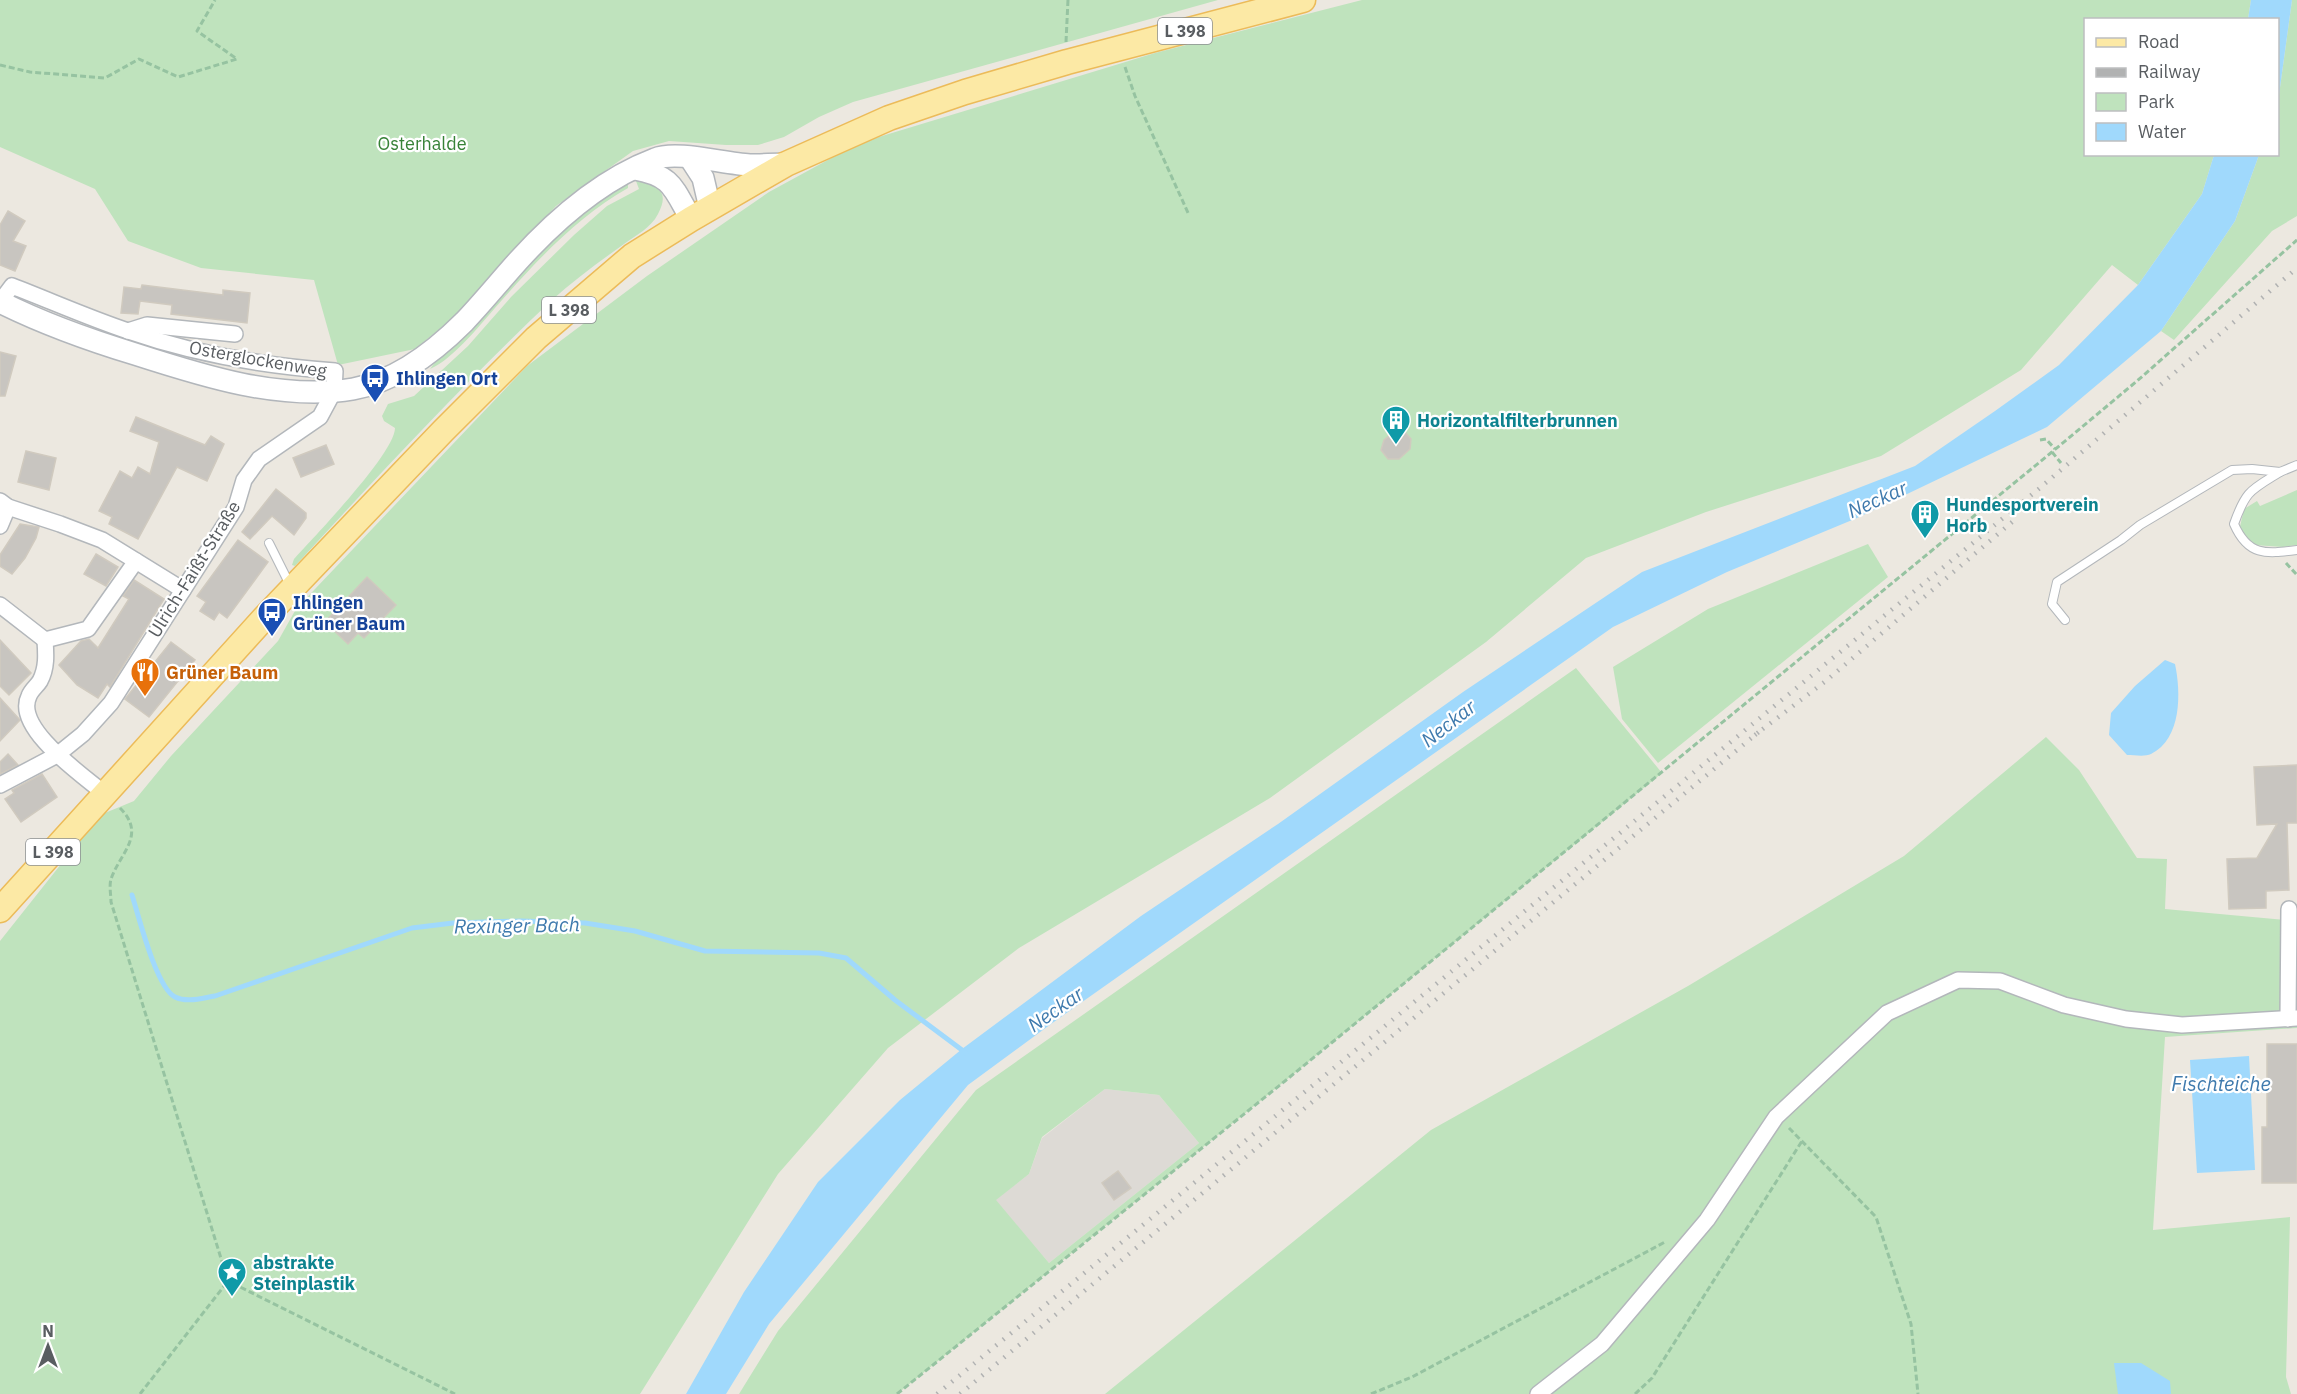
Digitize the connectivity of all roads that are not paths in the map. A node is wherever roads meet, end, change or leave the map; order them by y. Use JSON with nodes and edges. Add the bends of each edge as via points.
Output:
{"nodes":[{"id":1,"x":1303,"y":0,"type":"edge"},
{"id":2,"x":690,"y":158,"type":"junction"},
{"id":3,"x":786,"y":164,"type":"junction"},
{"id":4,"x":635,"y":169,"type":"junction"},
{"id":5,"x":701,"y":214,"type":"junction"},
{"id":6,"x":3,"y":292,"type":"edge"},
{"id":7,"x":128,"y":332,"type":"junction"},
{"id":8,"x":235,"y":334,"type":"dead end"},
{"id":9,"x":334,"y":391,"type":"junction"},
{"id":10,"x":2297,"y":465,"type":"edge"},
{"id":11,"x":2280,"y":472,"type":"junction"},
{"id":12,"x":4,"y":504,"type":"edge"},
{"id":13,"x":0,"y":526,"type":"edge"},
{"id":14,"x":269,"y":543,"type":"dead end"},
{"id":15,"x":2297,"y":550,"type":"edge"},
{"id":16,"x":136,"y":561,"type":"junction"},
{"id":17,"x":292,"y":589,"type":"junction"},
{"id":18,"x":183,"y":590,"type":"junction"},
{"id":19,"x":0,"y":605,"type":"edge"},
{"id":20,"x":2065,"y":621,"type":"dead end"},
{"id":21,"x":45,"y":640,"type":"junction"},
{"id":22,"x":57,"y":755,"type":"junction"},
{"id":23,"x":0,"y":784,"type":"edge"},
{"id":24,"x":105,"y":794,"type":"junction"},
{"id":25,"x":2289,"y":909,"type":"dead end"},
{"id":26,"x":0,"y":910,"type":"edge"},
{"id":27,"x":2293,"y":1018,"type":"edge"},
{"id":28,"x":1538,"y":1394,"type":"edge"}],
"edges":[{"from":1,"to":3,"type":"main road","number":"L 398","via":[[964,92],[889,118]]},
{"from":2,"to":3,"type":"street","via":[[749,165]]},
{"from":2,"to":4,"type":"street","via":[[657,158]]},
{"from":2,"to":5,"type":"street","via":[[703,178]]},
{"from":3,"to":5,"type":"main road","number":"L 398"},
{"from":4,"to":5,"type":"street","via":[[656,173],[669,181]]},
{"from":4,"to":9,"type":"street","via":[[612,179],[552,226],[436,348],[374,383]]},
{"from":5,"to":17,"type":"main road","number":"L 398","via":[[632,256],[536,338]]},
{"from":6,"to":7,"type":"street","name":"Osterglockenweg"},
{"from":6,"to":9,"type":"street","via":[[38,322],[95,342],[264,388]]},
{"from":7,"to":8,"type":"street","name":"Osterglockenweg","via":[[147,325]]},
{"from":7,"to":9,"type":"street","name":"Osterglockenweg","via":[[213,355],[288,368],[335,371]]},
{"from":9,"to":18,"type":"street","name":"Ulrich-Faißt-Straße","via":[[320,417],[259,459],[244,480],[236,507]]},
{"from":10,"to":11,"type":"lane"},
{"from":11,"to":15,"type":"lane","via":[[2249,492],[2234,524],[2253,550]]},
{"from":11,"to":20,"type":"lane","via":[[2232,470],[2140,525],[2057,582],[2052,604]]},
{"from":12,"to":13,"type":"street"},
{"from":12,"to":16,"type":"street","via":[[102,540]]},
{"from":14,"to":17,"type":"lane"},
{"from":16,"to":18,"type":"street"},
{"from":16,"to":21,"type":"street","via":[[88,629]]},
{"from":17,"to":24,"type":"main road","number":"L 398"},
{"from":18,"to":22,"type":"street","name":"Ulrich-Faißt-Straße","via":[[111,703]]},
{"from":19,"to":21,"type":"street"},
{"from":21,"to":22,"type":"street","via":[[47,659],[41,679],[28,697],[27,714]]},
{"from":22,"to":23,"type":"street","name":"Ulrich-Faißt-Straße"},
{"from":22,"to":24,"type":"street"},
{"from":24,"to":26,"type":"main road","number":"L 398"},
{"from":25,"to":27,"type":"street"},
{"from":27,"to":28,"type":"street","via":[[2182,1025],[2126,1019],[2064,1005],[2000,981],[1958,980],[1887,1013],[1776,1117],[1707,1220],[1602,1344]]}]}
